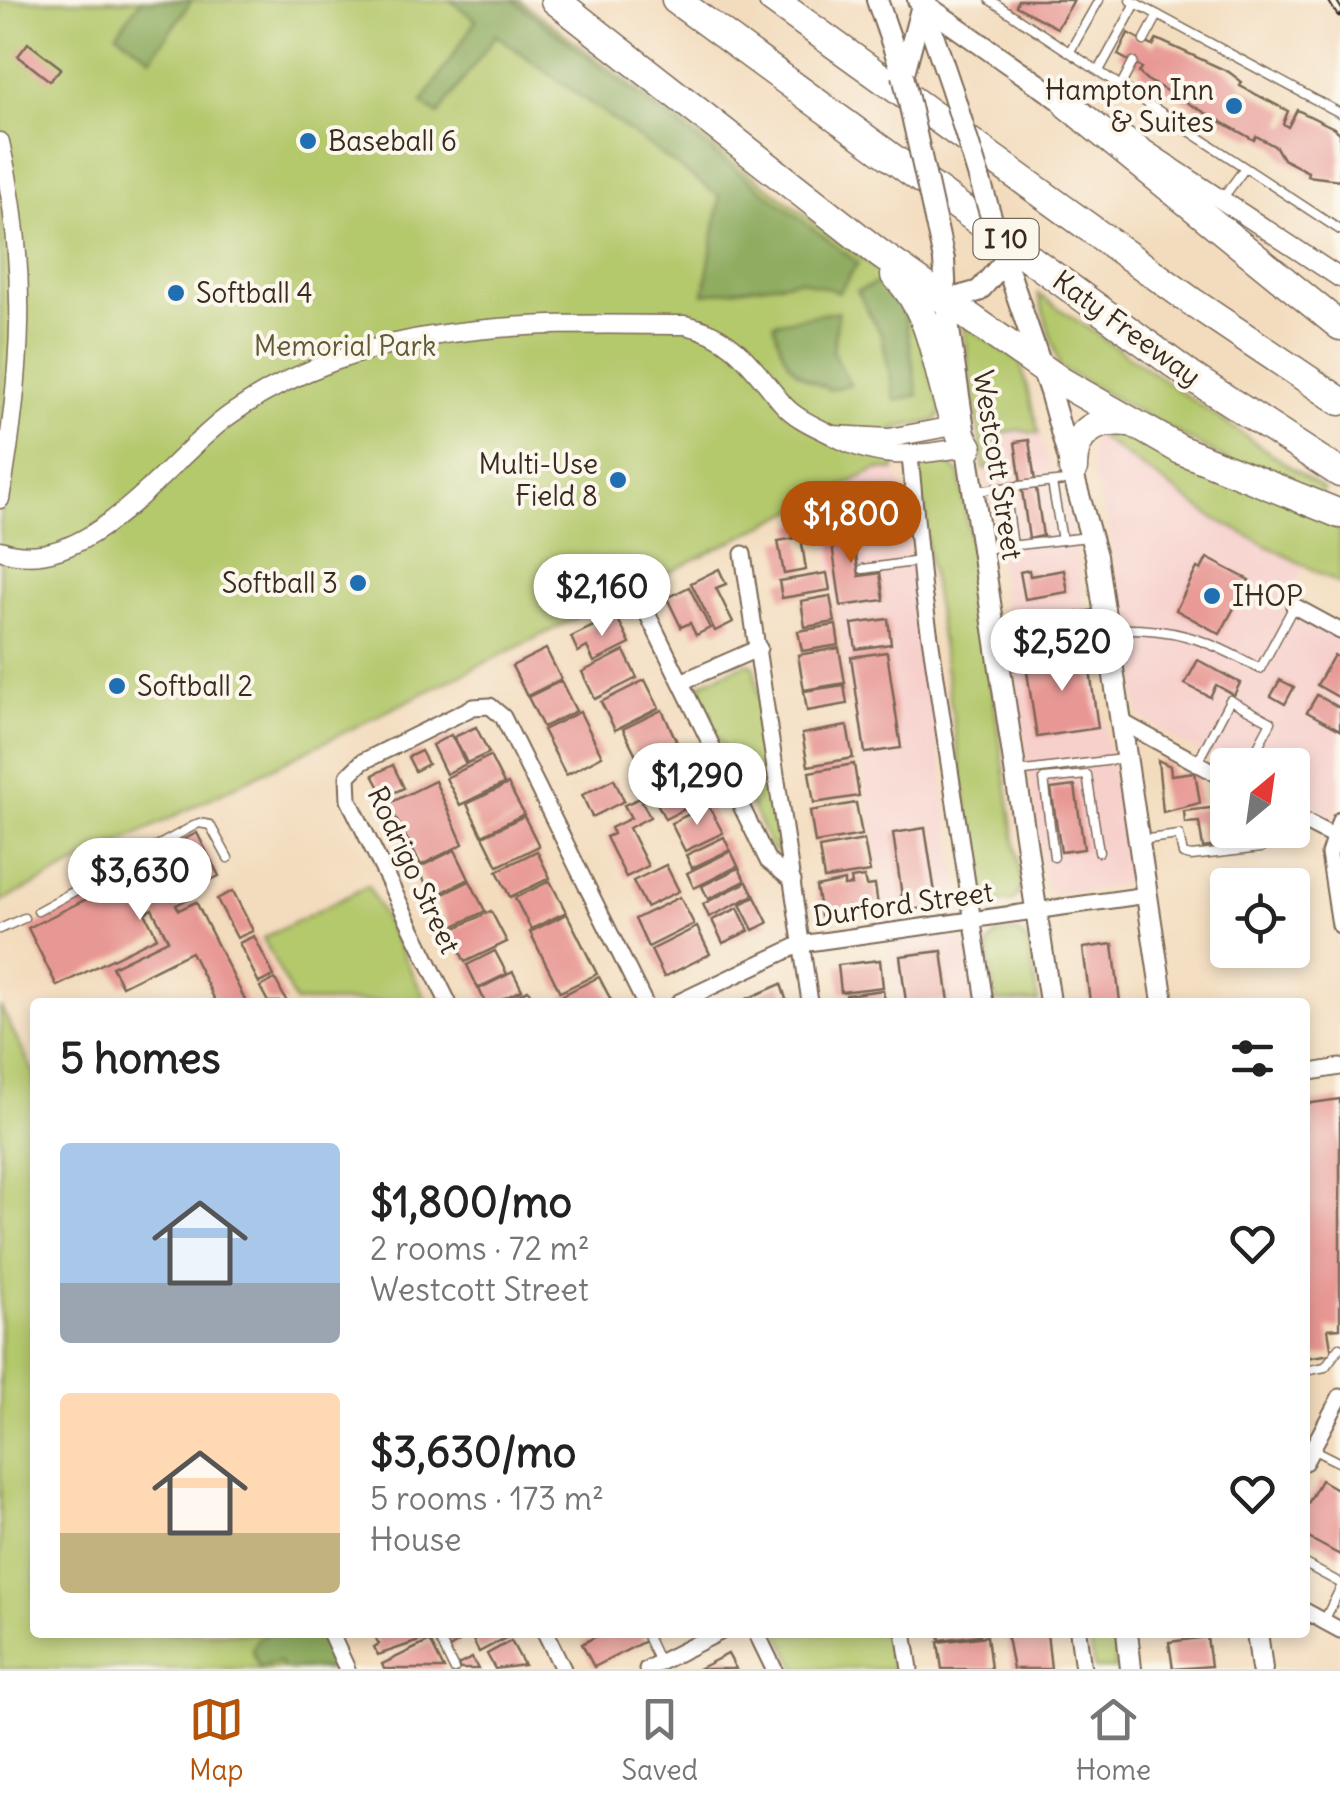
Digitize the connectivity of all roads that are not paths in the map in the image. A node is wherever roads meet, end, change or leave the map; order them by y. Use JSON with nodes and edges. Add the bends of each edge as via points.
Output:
{"nodes":[{"id":1,"x":555,"y":0,"type":"edge"},
{"id":2,"x":676,"y":0,"type":"edge"},
{"id":3,"x":773,"y":0,"type":"edge"},
{"id":4,"x":877,"y":0,"type":"edge"},
{"id":5,"x":990,"y":0,"type":"edge"},
{"id":6,"x":1099,"y":0,"type":"edge"},
{"id":7,"x":921,"y":1,"type":"edge"},
{"id":8,"x":1133,"y":2,"type":"edge"},
{"id":9,"x":1158,"y":15,"type":"junction"},
{"id":10,"x":925,"y":32,"type":"junction"},
{"id":11,"x":1144,"y":41,"type":"dead end"},
{"id":12,"x":1070,"y":51,"type":"junction"},
{"id":13,"x":1132,"y":62,"type":"dead end"},
{"id":14,"x":1100,"y":68,"type":"junction"},
{"id":15,"x":903,"y":75,"type":"junction"},
{"id":16,"x":1122,"y":83,"type":"junction"},
{"id":17,"x":1068,"y":105,"type":"junction"},
{"id":18,"x":1340,"y":114,"type":"edge"},
{"id":19,"x":0,"y":142,"type":"edge"},
{"id":20,"x":1245,"y":168,"type":"junction"},
{"id":21,"x":1222,"y":199,"type":"junction"},
{"id":22,"x":1340,"y":230,"type":"edge"},
{"id":23,"x":880,"y":254,"type":"junction"},
{"id":24,"x":1005,"y":274,"type":"junction"},
{"id":25,"x":1340,"y":278,"type":"edge"},
{"id":26,"x":948,"y":300,"type":"junction"},
{"id":27,"x":1340,"y":326,"type":"edge"},
{"id":28,"x":1042,"y":369,"type":"junction"},
{"id":29,"x":1340,"y":401,"type":"edge"},
{"id":30,"x":1128,"y":422,"type":"junction"},
{"id":31,"x":833,"y":436,"type":"junction"},
{"id":32,"x":961,"y":437,"type":"junction"},
{"id":33,"x":910,"y":456,"type":"junction"},
{"id":34,"x":1340,"y":474,"type":"edge"},
{"id":35,"x":1067,"y":477,"type":"junction"},
{"id":36,"x":1005,"y":488,"type":"junction"},
{"id":37,"x":974,"y":491,"type":"junction"},
{"id":38,"x":0,"y":498,"type":"edge"},
{"id":39,"x":1340,"y":514,"type":"edge"},
{"id":40,"x":916,"y":515,"type":"junction"},
{"id":41,"x":858,"y":524,"type":"dead end"},
{"id":42,"x":1091,"y":536,"type":"junction"},
{"id":43,"x":1062,"y":540,"type":"junction"},
{"id":44,"x":1014,"y":546,"type":"junction"},
{"id":45,"x":983,"y":548,"type":"junction"},
{"id":46,"x":0,"y":550,"type":"edge"},
{"id":47,"x":743,"y":554,"type":"dead end"},
{"id":48,"x":920,"y":561,"type":"junction"},
{"id":49,"x":863,"y":569,"type":"dead end"},
{"id":50,"x":1294,"y":606,"type":"joint"},
{"id":51,"x":645,"y":609,"type":"dead end"},
{"id":52,"x":1109,"y":621,"type":"junction"},
{"id":53,"x":995,"y":630,"type":"junction"},
{"id":54,"x":1340,"y":632,"type":"edge"},
{"id":55,"x":759,"y":648,"type":"junction"},
{"id":56,"x":680,"y":682,"type":"junction"},
{"id":57,"x":1124,"y":722,"type":"junction"},
{"id":58,"x":1257,"y":748,"type":"edge"},
{"id":59,"x":1127,"y":758,"type":"junction"},
{"id":60,"x":1197,"y":763,"type":"junction"},
{"id":61,"x":1210,"y":770,"type":"edge"},
{"id":62,"x":1016,"y":772,"type":"junction"},
{"id":63,"x":1340,"y":820,"type":"edge"},
{"id":64,"x":1310,"y":824,"type":"edge"},
{"id":65,"x":1336,"y":838,"type":"edge"},
{"id":66,"x":1140,"y":840,"type":"junction"},
{"id":67,"x":1242,"y":848,"type":"edge"},
{"id":68,"x":1099,"y":852,"type":"dead end"},
{"id":69,"x":1054,"y":857,"type":"dead end"},
{"id":70,"x":228,"y":858,"type":"dead end"},
{"id":71,"x":793,"y":881,"type":"junction"},
{"id":72,"x":1147,"y":895,"type":"junction"},
{"id":73,"x":1036,"y":910,"type":"junction"},
{"id":74,"x":38,"y":911,"type":"dead end"},
{"id":75,"x":24,"y":918,"type":"dead end"},
{"id":76,"x":972,"y":920,"type":"junction"},
{"id":77,"x":1340,"y":924,"type":"edge"},
{"id":78,"x":0,"y":929,"type":"edge"},
{"id":79,"x":801,"y":944,"type":"junction"},
{"id":80,"x":446,"y":998,"type":"edge"},
{"id":81,"x":642,"y":998,"type":"edge"},
{"id":82,"x":687,"y":998,"type":"edge"},
{"id":83,"x":809,"y":998,"type":"edge"},
{"id":84,"x":984,"y":998,"type":"edge"},
{"id":85,"x":1049,"y":998,"type":"edge"},
{"id":86,"x":1162,"y":998,"type":"edge"},
{"id":87,"x":1340,"y":1067,"type":"edge"},
{"id":88,"x":1310,"y":1072,"type":"edge"},
{"id":89,"x":1340,"y":1347,"type":"edge"},
{"id":90,"x":1310,"y":1370,"type":"edge"},
{"id":91,"x":1337,"y":1408,"type":"edge"},
{"id":92,"x":1310,"y":1446,"type":"edge"},
{"id":93,"x":1340,"y":1464,"type":"edge"},
{"id":94,"x":1310,"y":1567,"type":"edge"},
{"id":95,"x":1340,"y":1586,"type":"edge"},
{"id":96,"x":1310,"y":1614,"type":"edge"},
{"id":97,"x":1324,"y":1621,"type":"junction"},
{"id":98,"x":1340,"y":1630,"type":"edge"},
{"id":99,"x":333,"y":1638,"type":"edge"},
{"id":100,"x":439,"y":1638,"type":"edge"},
{"id":101,"x":548,"y":1638,"type":"edge"},
{"id":102,"x":647,"y":1638,"type":"edge"},
{"id":103,"x":709,"y":1638,"type":"edge"},
{"id":104,"x":759,"y":1638,"type":"edge"},
{"id":105,"x":905,"y":1638,"type":"edge"},
{"id":106,"x":1079,"y":1638,"type":"edge"},
{"id":107,"x":1128,"y":1638,"type":"edge"},
{"id":108,"x":1258,"y":1638,"type":"edge"},
{"id":109,"x":657,"y":1667,"type":"edge"},
{"id":110,"x":348,"y":1669,"type":"edge"},
{"id":111,"x":454,"y":1669,"type":"edge"},
{"id":112,"x":563,"y":1669,"type":"edge"},
{"id":113,"x":774,"y":1669,"type":"edge"},
{"id":114,"x":910,"y":1669,"type":"edge"},
{"id":115,"x":1084,"y":1669,"type":"edge"},
{"id":116,"x":1131,"y":1669,"type":"edge"},
{"id":117,"x":1262,"y":1669,"type":"edge"}],
"edges":[{"from":1,"to":23,"type":"highway"},
{"from":2,"to":34,"type":"highway","name":"Katy Freeway","number":"I 10","via":[[1192,377]]},
{"from":3,"to":29,"type":"highway","number":"I 10"},
{"from":4,"to":15,"type":"main road","name":"Westcott Street"},
{"from":5,"to":12,"type":"lane"},
{"from":6,"to":12,"type":"lane"},
{"from":7,"to":10,"type":"main road"},
{"from":7,"to":17,"type":"main road"},
{"from":8,"to":9,"type":"lane"},
{"from":8,"to":14,"type":"lane"},
{"from":9,"to":11,"type":"lane"},
{"from":9,"to":18,"type":"lane"},
{"from":10,"to":15,"type":"main road"},
{"from":10,"to":24,"type":"main road","bridge":true},
{"from":12,"to":14,"type":"lane"},
{"from":13,"to":16,"type":"lane"},
{"from":14,"to":16,"type":"lane"},
{"from":15,"to":26,"type":"main road","name":"Westcott Street","bridge":true},
{"from":16,"to":20,"type":"lane"},
{"from":17,"to":21,"type":"street"},
{"from":17,"to":27,"type":"highway"},
{"from":19,"to":38,"type":"street","via":[[17,239],[20,310],[20,379]]},
{"from":20,"to":21,"type":"lane"},
{"from":20,"to":22,"type":"lane"},
{"from":21,"to":25,"type":"street"},
{"from":23,"to":26,"type":"highway"},
{"from":23,"to":32,"type":"highway","via":[[924,317]]},
{"from":24,"to":26,"type":"main road"},
{"from":24,"to":28,"type":"main road"},
{"from":26,"to":28,"type":"highway"},
{"from":26,"to":32,"type":"main road","name":"Westcott Street"},
{"from":28,"to":30,"type":"highway"},
{"from":28,"to":35,"type":"main road"},
{"from":30,"to":35,"type":"highway","via":[[1091,426],[1073,449]]},
{"from":30,"to":39,"type":"highway"},
{"from":31,"to":32,"type":"street"},
{"from":31,"to":33,"type":"street","via":[[854,449]]},
{"from":31,"to":46,"type":"street","via":[[786,408],[747,356],[709,330],[488,326],[397,342],[325,365],[230,414],[82,540],[46,553]]},
{"from":32,"to":33,"type":"street"},
{"from":32,"to":37,"type":"main road","name":"Westcott Street"},
{"from":33,"to":40,"type":"street"},
{"from":35,"to":36,"type":"lane"},
{"from":35,"to":42,"type":"main road"},
{"from":35,"to":43,"type":"lane"},
{"from":36,"to":37,"type":"lane"},
{"from":36,"to":44,"type":"lane"},
{"from":37,"to":45,"type":"main road","name":"Westcott Street"},
{"from":40,"to":41,"type":"lane"},
{"from":40,"to":48,"type":"street"},
{"from":42,"to":43,"type":"lane"},
{"from":42,"to":52,"type":"main road"},
{"from":43,"to":44,"type":"lane"},
{"from":44,"to":45,"type":"lane"},
{"from":45,"to":53,"type":"main road","name":"Westcott Street"},
{"from":47,"to":55,"type":"street"},
{"from":48,"to":49,"type":"lane"},
{"from":48,"to":76,"type":"street"},
{"from":50,"to":52,"type":"lane","via":[[1260,669],[1209,640]]},
{"from":50,"to":54,"type":"street"},
{"from":51,"to":56,"type":"street"},
{"from":52,"to":53,"type":"lane"},
{"from":52,"to":57,"type":"main road"},
{"from":53,"to":62,"type":"main road","name":"Westcott Street"},
{"from":55,"to":56,"type":"street"},
{"from":55,"to":71,"type":"street"},
{"from":56,"to":71,"type":"street","via":[[768,861]]},
{"from":57,"to":59,"type":"main road"},
{"from":57,"to":60,"type":"street"},
{"from":58,"to":60,"type":"lane","via":[[1270,722],[1230,700]]},
{"from":59,"to":62,"type":"lane"},
{"from":59,"to":66,"type":"main road"},
{"from":60,"to":61,"type":"street"},
{"from":62,"to":73,"type":"main road","name":"Westcott Street"},
{"from":63,"to":65,"type":"street"},
{"from":64,"to":65,"type":"street"},
{"from":65,"to":77,"type":"street","via":[[1329,854]]},
{"from":66,"to":67,"type":"lane","via":[[1179,835],[1183,854],[1191,856]]},
{"from":66,"to":72,"type":"main road"},
{"from":68,"to":69,"type":"lane","via":[[1087,776],[1044,779]]},
{"from":70,"to":74,"type":"lane","via":[[210,825],[199,823]]},
{"from":71,"to":79,"type":"street"},
{"from":72,"to":73,"type":"street","name":"Durford Street"},
{"from":72,"to":86,"type":"main road"},
{"from":73,"to":76,"type":"street","name":"Durford Street"},
{"from":73,"to":85,"type":"main road","name":"Westcott Street"},
{"from":75,"to":78,"type":"lane"},
{"from":76,"to":79,"type":"street","name":"Durford Street"},
{"from":76,"to":84,"type":"street"},
{"from":79,"to":82,"type":"street","name":"Durford Street"},
{"from":79,"to":83,"type":"street"},
{"from":80,"to":81,"type":"street","name":"Rodrigo Street","via":[[349,800],[348,776],[362,762],[473,707],[490,706],[503,717]]},
{"from":87,"to":88,"type":"street"},
{"from":89,"to":90,"type":"lane","via":[[1325,1367]]},
{"from":91,"to":92,"type":"street"},
{"from":92,"to":93,"type":"lane"},
{"from":94,"to":95,"type":"lane"},
{"from":95,"to":97,"type":"lane"},
{"from":96,"to":97,"type":"street"},
{"from":97,"to":98,"type":"street"},
{"from":99,"to":110,"type":"street"},
{"from":100,"to":111,"type":"lane"},
{"from":101,"to":112,"type":"street"},
{"from":102,"to":109,"type":"lane"},
{"from":103,"to":109,"type":"street"},
{"from":104,"to":113,"type":"street"},
{"from":105,"to":114,"type":"street"},
{"from":106,"to":115,"type":"street"},
{"from":107,"to":116,"type":"main road"},
{"from":108,"to":117,"type":"main road"}]}
